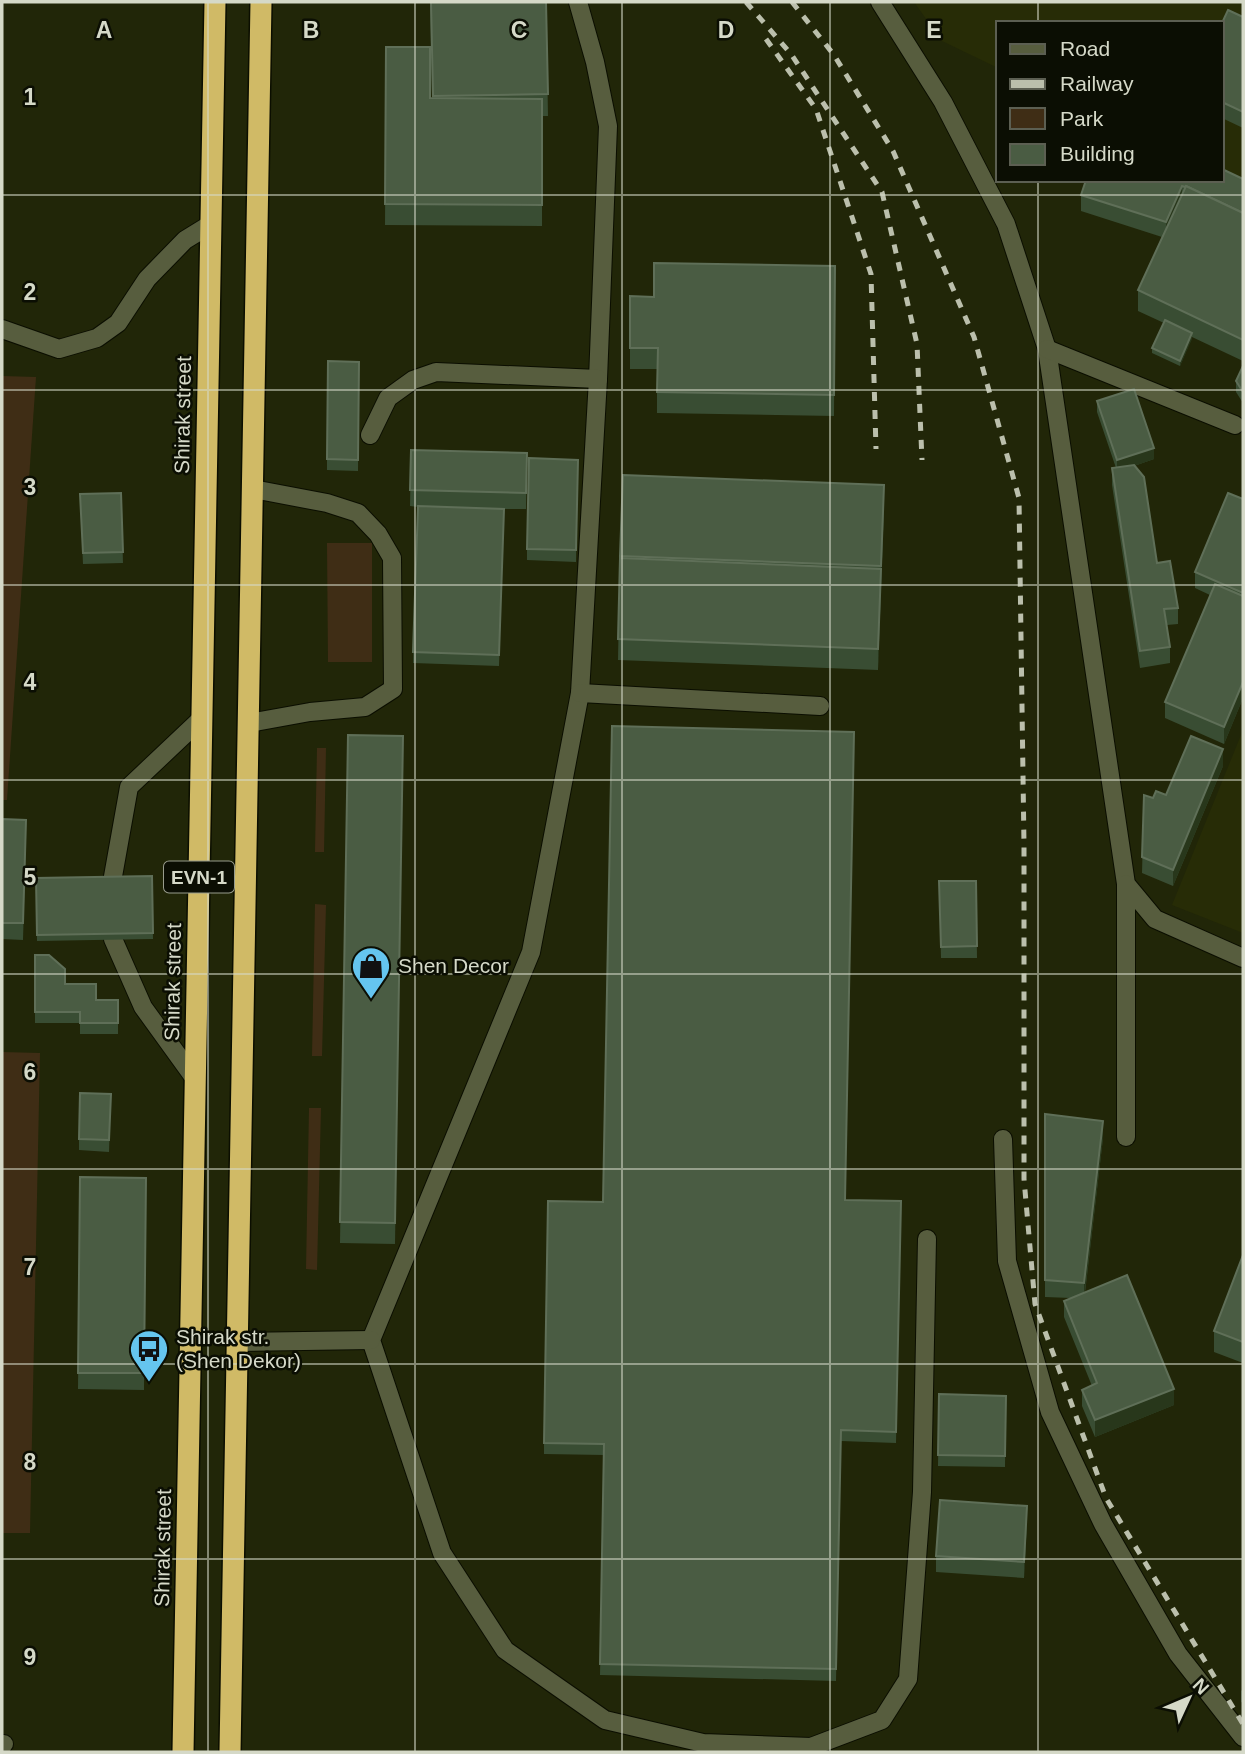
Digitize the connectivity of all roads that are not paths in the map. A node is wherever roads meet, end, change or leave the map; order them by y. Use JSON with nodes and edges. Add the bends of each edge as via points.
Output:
{"nodes":[{"id":1,"x":215,"y":2,"type":"edge"},
{"id":2,"x":261,"y":2,"type":"edge"},
{"id":3,"x":578,"y":2,"type":"edge"},
{"id":4,"x":880,"y":2,"type":"edge"},
{"id":5,"x":211,"y":224,"type":"junction"},
{"id":6,"x":2,"y":329,"type":"edge"},
{"id":7,"x":1047,"y":349,"type":"junction"},
{"id":8,"x":598,"y":379,"type":"junction"},
{"id":9,"x":1235,"y":425,"type":"dead end"},
{"id":10,"x":370,"y":435,"type":"dead end"},
{"id":11,"x":253,"y":489,"type":"junction"},
{"id":12,"x":580,"y":693,"type":"junction"},
{"id":13,"x":820,"y":706,"type":"dead end"},
{"id":14,"x":202,"y":718,"type":"junction"},
{"id":15,"x":249,"y":723,"type":"junction"},
{"id":16,"x":112,"y":882,"type":"edge"},
{"id":17,"x":1126,"y":884,"type":"junction"},
{"id":18,"x":113,"y":939,"type":"edge"},
{"id":19,"x":1243,"y":958,"type":"edge"},
{"id":20,"x":195,"y":1079,"type":"junction"},
{"id":21,"x":1126,"y":1137,"type":"dead end"},
{"id":22,"x":1003,"y":1139,"type":"dead end"},
{"id":23,"x":927,"y":1239,"type":"dead end"},
{"id":24,"x":371,"y":1340,"type":"junction"},
{"id":25,"x":238,"y":1342,"type":"junction"},
{"id":26,"x":1243,"y":1737,"type":"edge"},
{"id":27,"x":183,"y":1752,"type":"edge"},
{"id":28,"x":230,"y":1752,"type":"edge"}],
"edges":[{"from":1,"to":5,"type":"highway","name":"Shirak street","number":"EVN-1"},
{"from":2,"to":11,"type":"highway","number":"EVN-1"},
{"from":3,"to":8,"type":"lane","via":[[608,126]]},
{"from":4,"to":7,"type":"lane","via":[[943,102],[1006,224]]},
{"from":5,"to":6,"type":"lane","via":[[185,240],[147,279],[118,323],[97,338],[59,349]]},
{"from":5,"to":14,"type":"highway","name":"Shirak street","number":"EVN-1"},
{"from":7,"to":9,"type":"lane"},
{"from":7,"to":17,"type":"lane"},
{"from":8,"to":10,"type":"lane","via":[[436,372],[413,380],[388,398]]},
{"from":8,"to":12,"type":"lane"},
{"from":11,"to":15,"type":"highway","number":"EVN-1"},
{"from":11,"to":15,"type":"lane","via":[[358,513],[378,534],[392,558],[393,689],[365,707]]},
{"from":12,"to":13,"type":"lane"},
{"from":12,"to":24,"type":"lane","via":[[531,952]]},
{"from":14,"to":16,"type":"lane","via":[[130,787]]},
{"from":14,"to":20,"type":"highway","name":"Shirak street","number":"EVN-1"},
{"from":15,"to":25,"type":"highway","number":"EVN-1"},
{"from":17,"to":19,"type":"lane","via":[[1155,919]]},
{"from":17,"to":21,"type":"lane"},
{"from":18,"to":20,"type":"lane","via":[[143,1007]]},
{"from":20,"to":27,"type":"highway","name":"Shirak street","number":"EVN-1"},
{"from":22,"to":26,"type":"lane","via":[[1007,1261],[1050,1412],[1103,1524],[1178,1654]]},
{"from":23,"to":24,"type":"lane","via":[[922,1492],[908,1679],[882,1720],[811,1747],[704,1743],[605,1720],[505,1650],[442,1553]]},
{"from":24,"to":25,"type":"lane"},
{"from":25,"to":28,"type":"highway","number":"EVN-1"}]}
